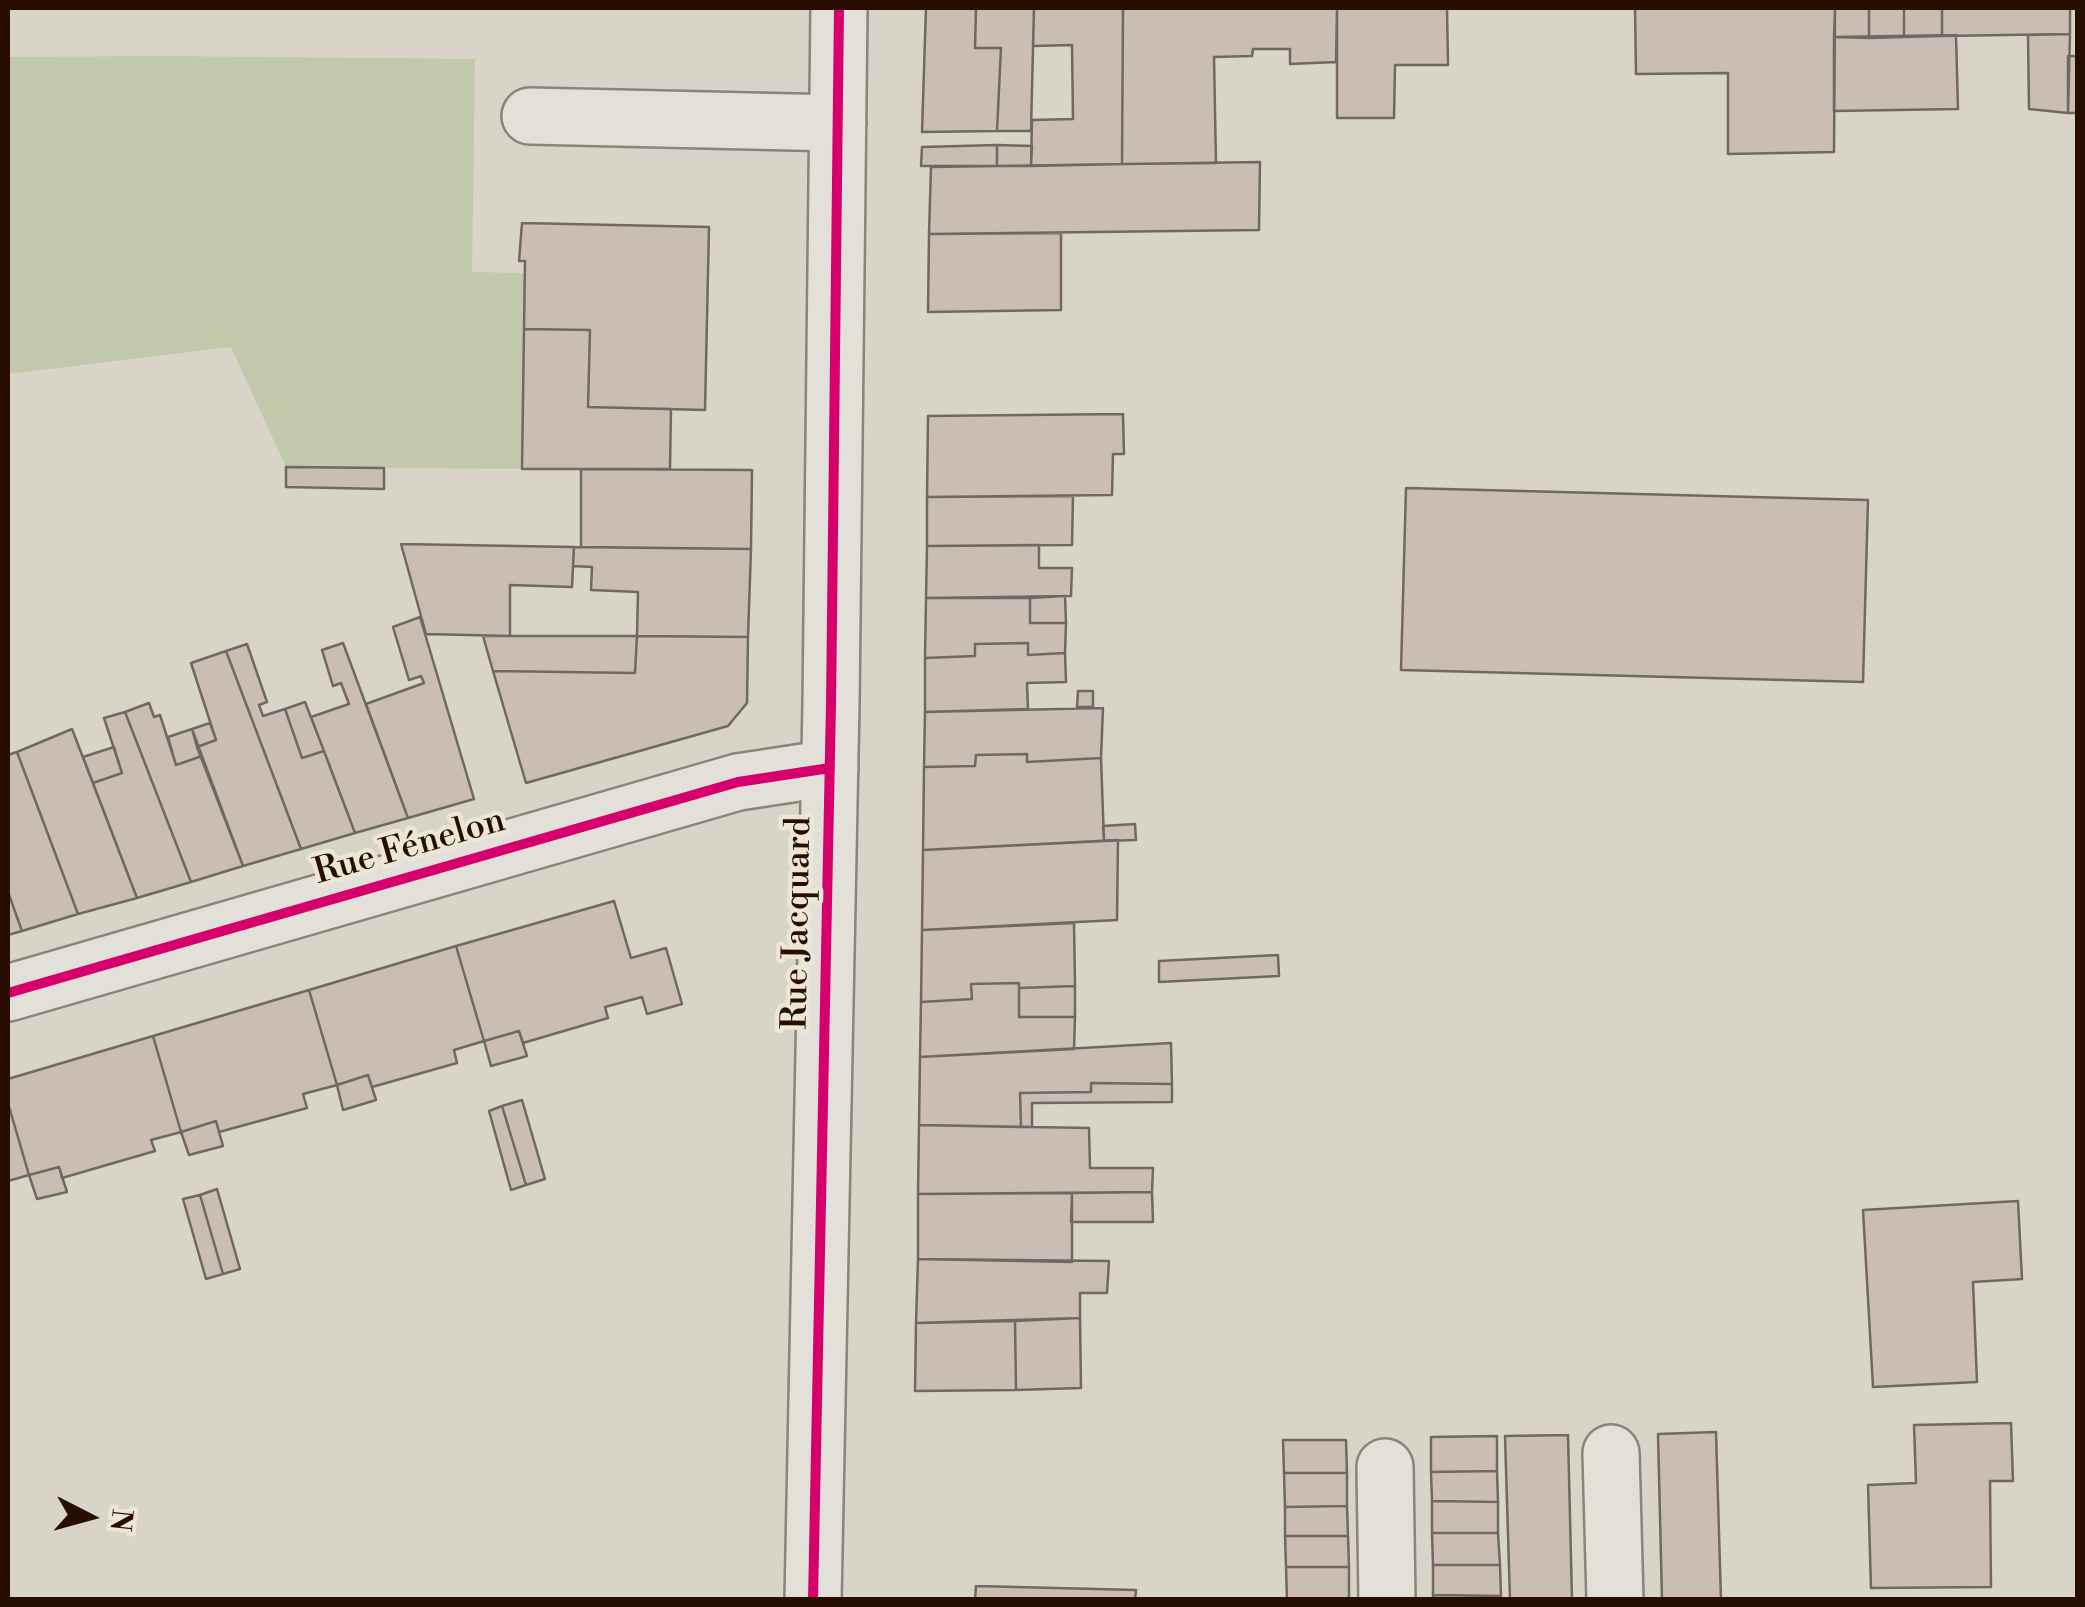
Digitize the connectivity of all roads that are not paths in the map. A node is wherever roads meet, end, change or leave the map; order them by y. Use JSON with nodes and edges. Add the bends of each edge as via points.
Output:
{"nodes":[{"id":1,"x":839,"y":8,"type":"edge"},
{"id":2,"x":530,"y":116,"type":"dead end"},
{"id":3,"x":838,"y":123,"type":"junction"},
{"id":4,"x":830,"y":768,"type":"junction"},
{"id":5,"x":8,"y":993,"type":"edge"},
{"id":6,"x":1611,"y":1453,"type":"dead end"},
{"id":7,"x":1384,"y":1467,"type":"dead end"},
{"id":8,"x":813,"y":1600,"type":"edge"},
{"id":9,"x":1387,"y":1600,"type":"edge"},
{"id":10,"x":1616,"y":1600,"type":"edge"}],
"edges":[{"from":1,"to":3,"type":"street","name":"Rue Jacquard"},
{"from":2,"to":3,"type":"street"},
{"from":3,"to":4,"type":"street","name":"Rue Jacquard"},
{"from":4,"to":5,"type":"street","name":"Rue Fénelon","via":[[738,782]]},
{"from":4,"to":8,"type":"street","name":"Rue Jacquard"},
{"from":6,"to":10,"type":"street"},
{"from":7,"to":9,"type":"street"}]}
